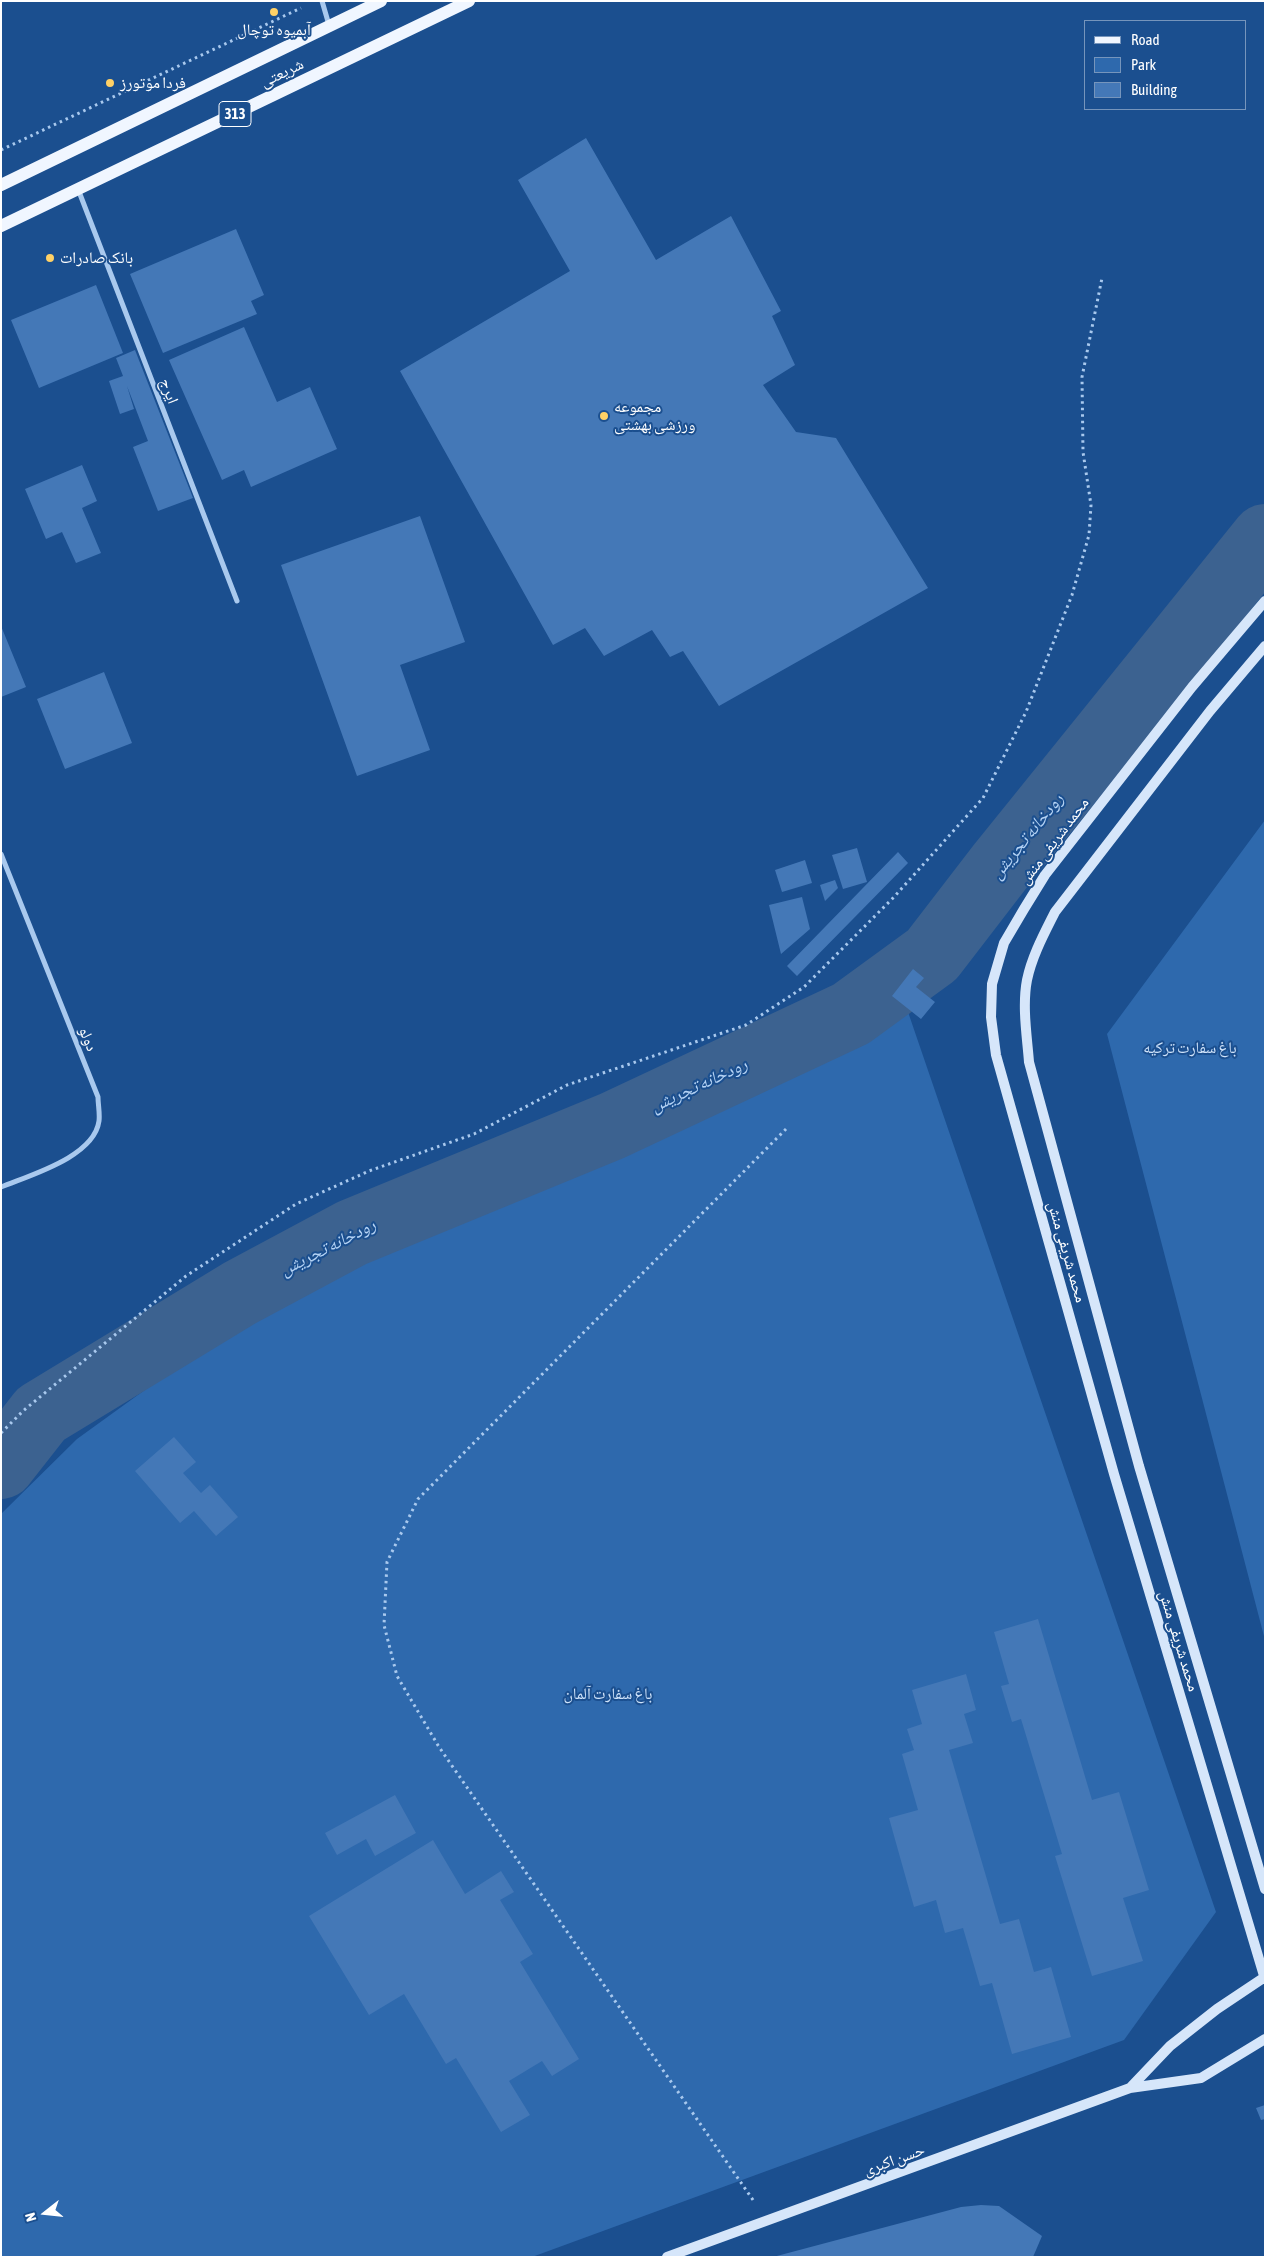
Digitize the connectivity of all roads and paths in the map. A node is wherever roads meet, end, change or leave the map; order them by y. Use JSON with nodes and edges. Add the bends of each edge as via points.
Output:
{"nodes":[{"id":1,"x":322,"y":1,"type":"edge"},
{"id":2,"x":381,"y":1,"type":"edge"},
{"id":3,"x":469,"y":1,"type":"edge"},
{"id":4,"x":306,"y":6,"type":"dead end"},
{"id":5,"x":329,"y":27,"type":"junction"},
{"id":6,"x":1,"y":150,"type":"edge"},
{"id":7,"x":1,"y":185,"type":"edge"},
{"id":8,"x":78,"y":189,"type":"junction"},
{"id":9,"x":1,"y":226,"type":"edge"},
{"id":10,"x":1102,"y":278,"type":"dead end"},
{"id":11,"x":238,"y":601,"type":"dead end"},
{"id":12,"x":1265,"y":601,"type":"edge"},
{"id":13,"x":1265,"y":646,"type":"edge"},
{"id":14,"x":1,"y":854,"type":"edge"},
{"id":15,"x":786,"y":1129,"type":"dead end"},
{"id":16,"x":1,"y":1187,"type":"edge"},
{"id":17,"x":1,"y":1433,"type":"edge"},
{"id":18,"x":1265,"y":1890,"type":"edge"},
{"id":19,"x":1265,"y":1978,"type":"edge"},
{"id":20,"x":1265,"y":2039,"type":"edge"},
{"id":21,"x":1130,"y":2088,"type":"junction"},
{"id":22,"x":768,"y":2222,"type":"junction"},
{"id":23,"x":667,"y":2257,"type":"edge"}],
"edges":[{"from":1,"to":5,"type":"street"},
{"from":2,"to":5,"type":"main road","name":"شریعتی","number":"313"},
{"from":3,"to":8,"type":"main road","name":"شریعتی","number":"313"},
{"from":4,"to":6,"type":"path"},
{"from":5,"to":7,"type":"main road","name":"شریعتی","number":"313"},
{"from":8,"to":9,"type":"main road","name":"شریعتی","number":"313"},
{"from":8,"to":11,"type":"street","name":"ایرج"},
{"from":10,"to":17,"type":"path","via":[[1082,377],[1083,452],[1091,506],[1089,535],[1072,595],[1026,712],[983,798],[894,897],[804,986],[746,1025],[567,1086],[474,1134],[369,1171],[296,1204],[186,1276]]},
{"from":12,"to":19,"type":"street","name":"محمد شریفی منش","via":[[1192,687],[1045,875],[1004,944],[992,984],[996,1055],[1114,1474]]},
{"from":13,"to":18,"type":"street","name":"محمد شریفی منش","via":[[1210,711],[1055,912],[1039,945],[1027,982],[1026,1023],[1029,1062],[1129,1428]]},
{"from":14,"to":16,"type":"street","name":"دولو","via":[[98,1097],[99,1122],[88,1143],[66,1159]]},
{"from":15,"to":22,"type":"path","via":[[418,1499],[387,1562],[384,1624],[397,1676],[439,1747]]},
{"from":19,"to":21,"type":"street","name":"حسن اکبری","via":[[1217,2009],[1170,2046]]},
{"from":20,"to":21,"type":"street","name":"حسن اکبری","via":[[1201,2078]]},
{"from":21,"to":22,"type":"street","name":"حسن اکبری"},
{"from":22,"to":23,"type":"street","name":"حسن اکبری"}]}
